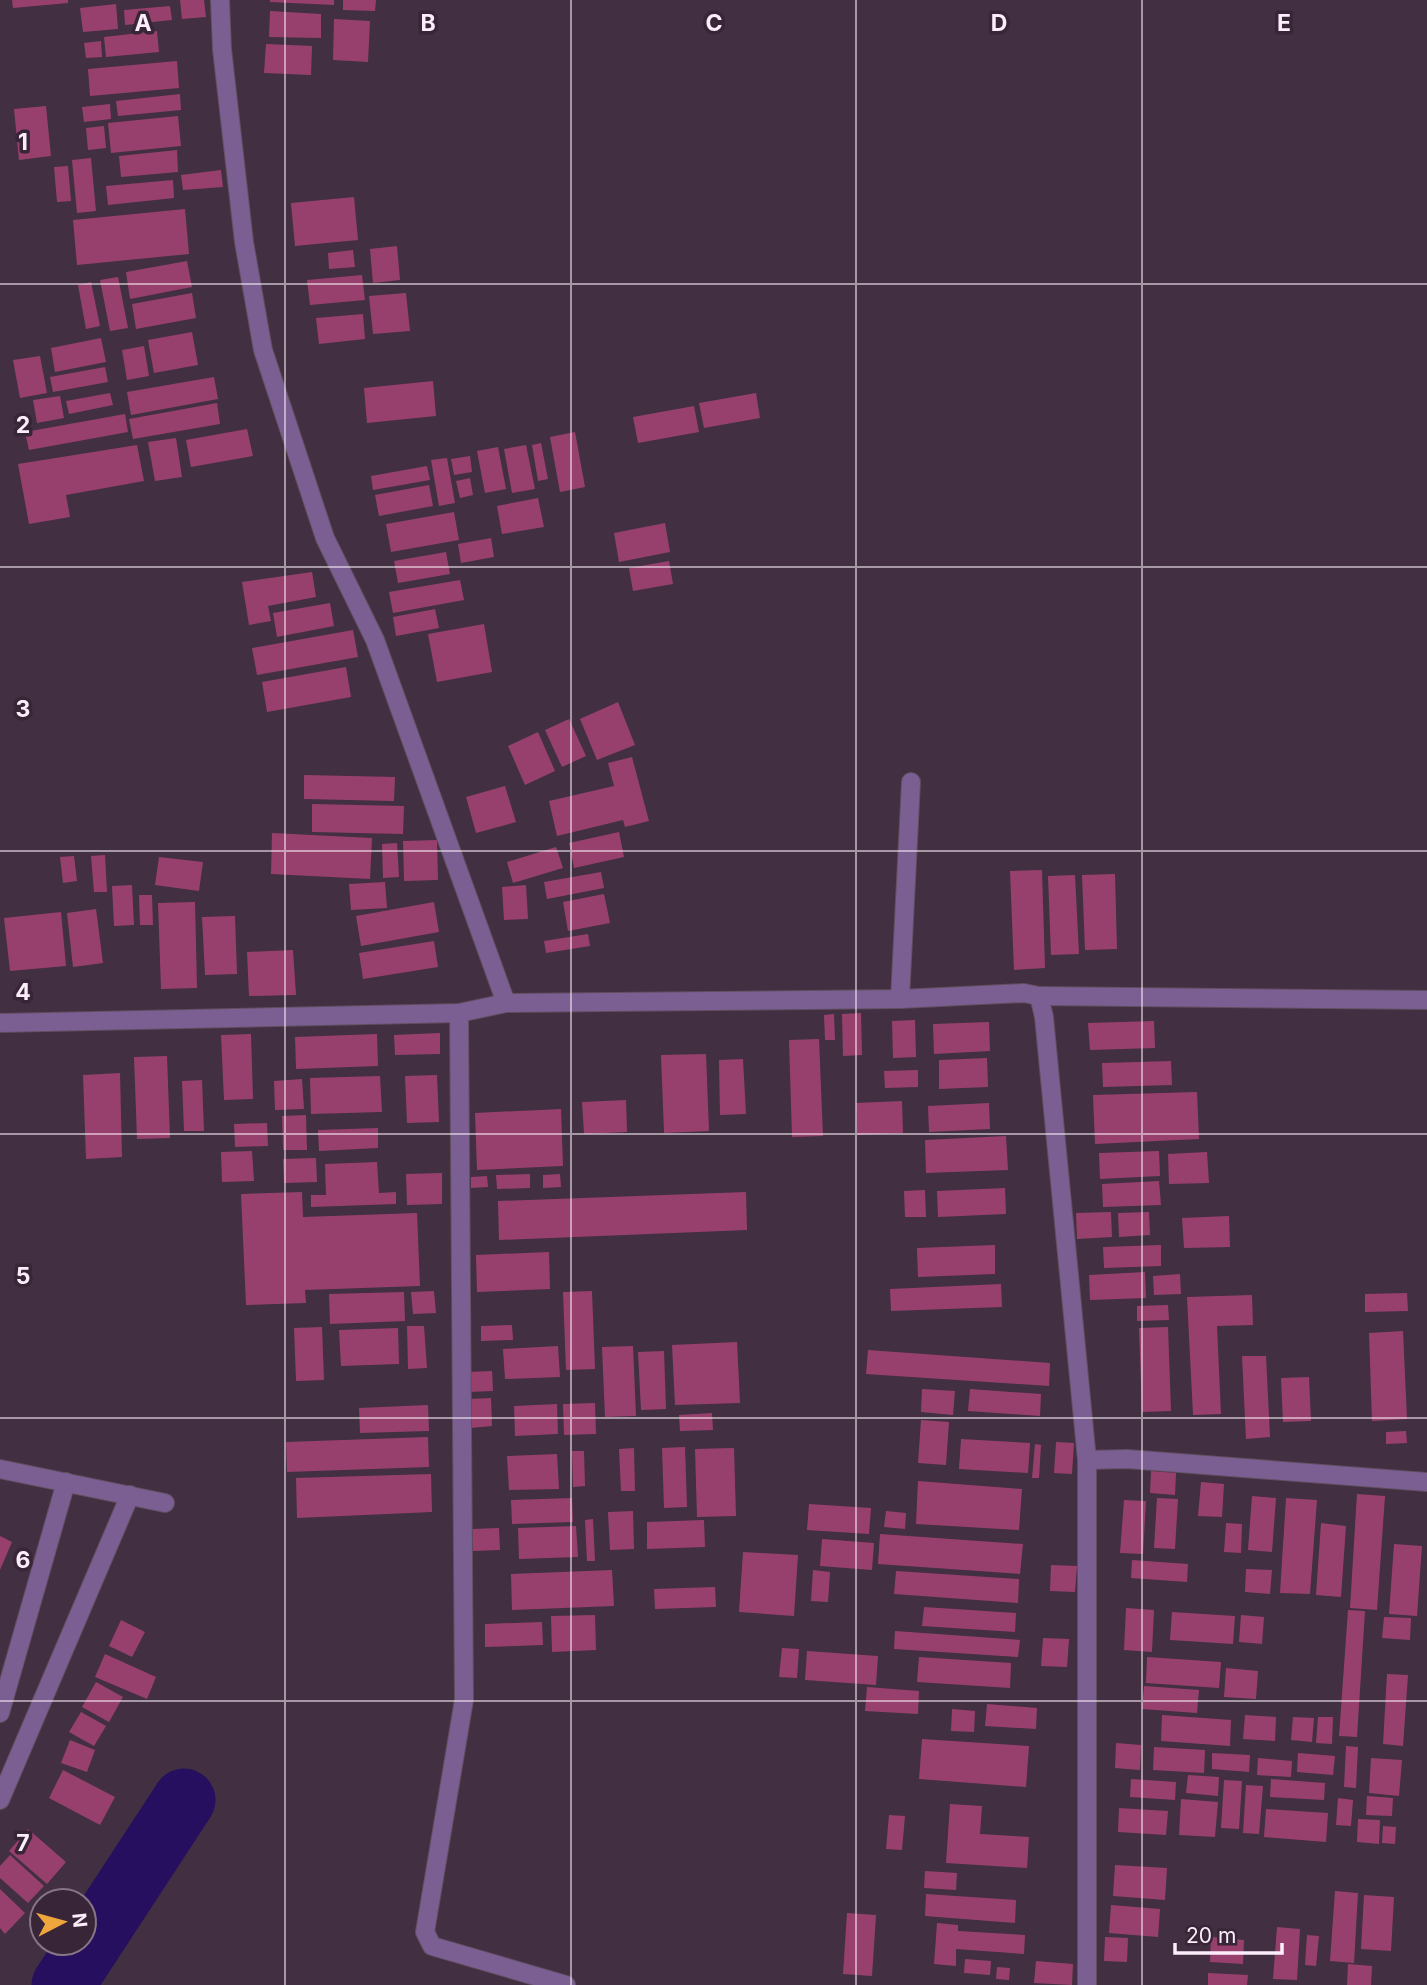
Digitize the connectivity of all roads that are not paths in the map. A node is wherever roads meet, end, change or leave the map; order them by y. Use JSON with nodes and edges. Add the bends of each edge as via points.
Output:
{"nodes":[{"id":1,"x":220,"y":0,"type":"edge"},
{"id":2,"x":911,"y":782,"type":"dead end"},
{"id":3,"x":1039,"y":996,"type":"junction"},
{"id":4,"x":900,"y":999,"type":"junction"},
{"id":5,"x":1427,"y":1000,"type":"edge"},
{"id":6,"x":506,"y":1003,"type":"junction"},
{"id":7,"x":459,"y":1013,"type":"junction"},
{"id":8,"x":5,"y":1023,"type":"edge"},
{"id":9,"x":1087,"y":1460,"type":"junction"},
{"id":10,"x":0,"y":1469,"type":"edge"},
{"id":11,"x":65,"y":1482,"type":"junction"},
{"id":12,"x":1427,"y":1482,"type":"edge"},
{"id":13,"x":130,"y":1495,"type":"junction"},
{"id":14,"x":165,"y":1503,"type":"dead end"},
{"id":15,"x":0,"y":1713,"type":"edge"},
{"id":16,"x":0,"y":1800,"type":"edge"},
{"id":17,"x":566,"y":1985,"type":"edge"},
{"id":18,"x":1087,"y":1985,"type":"edge"}],
"edges":[{"from":1,"to":6,"type":"street","via":[[244,242],[263,349],[325,538],[375,640]]},
{"from":2,"to":4,"type":"street"},
{"from":3,"to":4,"type":"street"},
{"from":3,"to":5,"type":"street"},
{"from":3,"to":9,"type":"street"},
{"from":4,"to":6,"type":"street"},
{"from":6,"to":7,"type":"street"},
{"from":7,"to":8,"type":"street"},
{"from":7,"to":17,"type":"street","via":[[464,1700],[425,1932],[432,1946]]},
{"from":9,"to":12,"type":"street"},
{"from":9,"to":18,"type":"street"},
{"from":10,"to":11,"type":"street"},
{"from":11,"to":13,"type":"street"},
{"from":11,"to":15,"type":"street"},
{"from":13,"to":14,"type":"street"},
{"from":13,"to":16,"type":"street"}]}
